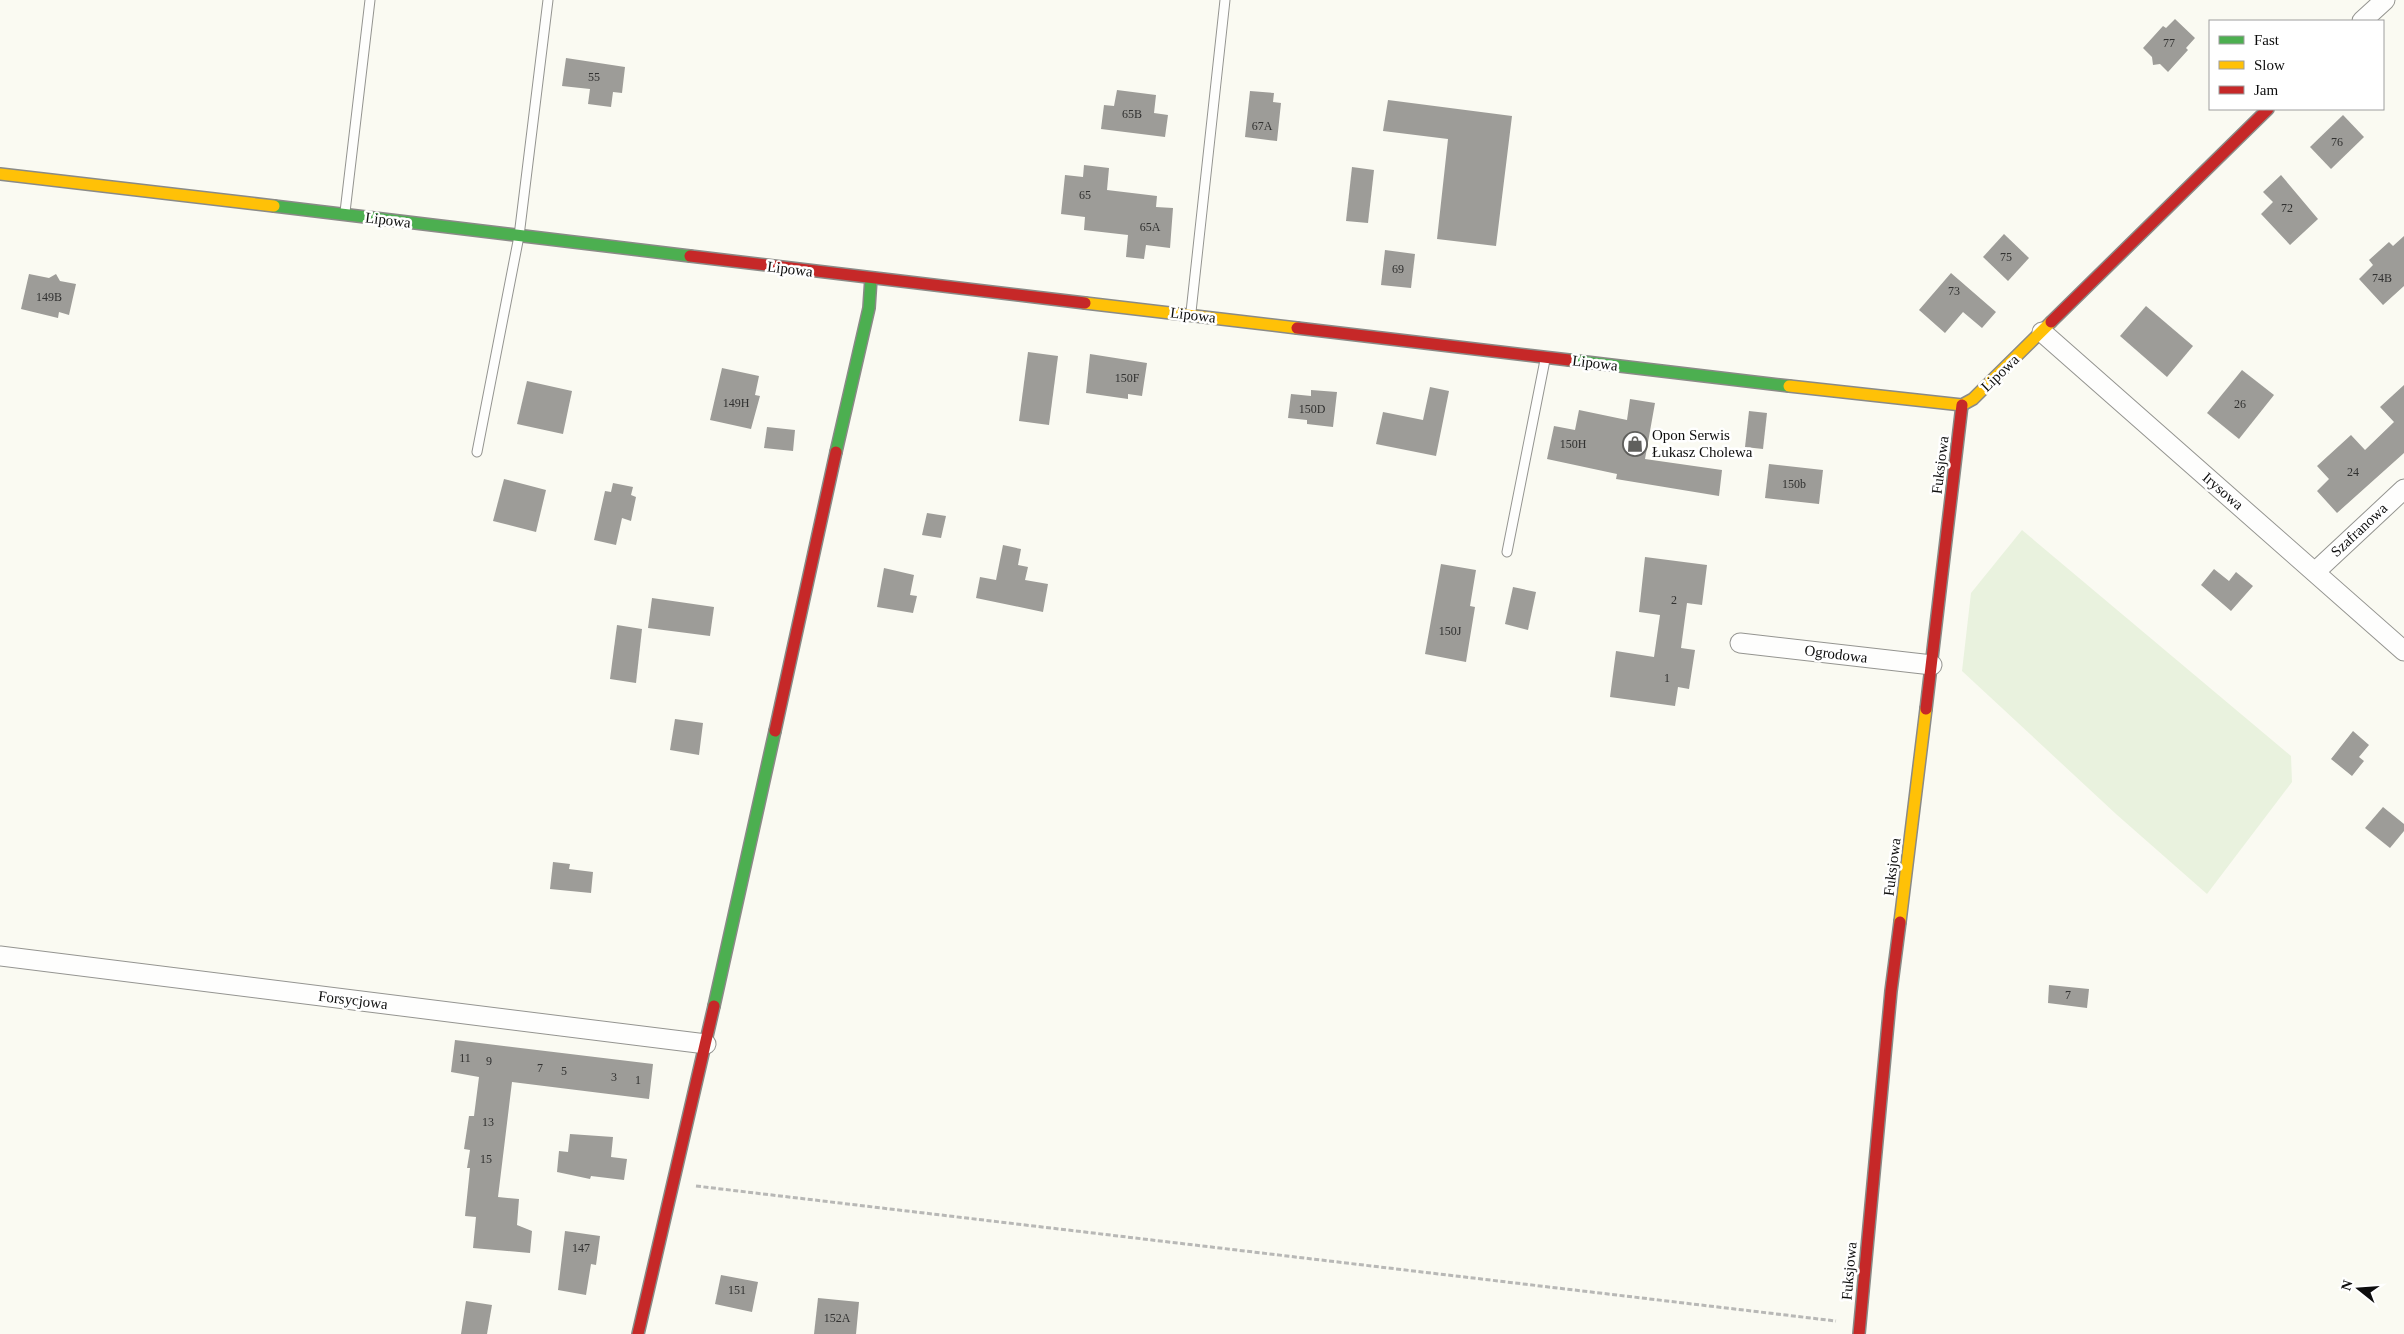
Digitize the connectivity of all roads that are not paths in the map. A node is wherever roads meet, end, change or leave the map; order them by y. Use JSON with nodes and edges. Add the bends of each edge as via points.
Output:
{"nodes":[{"id":1,"x":370,"y":0,"type":"edge"},
{"id":2,"x":548,"y":0,"type":"edge"},
{"id":3,"x":1225,"y":0,"type":"edge"},
{"id":4,"x":2385,"y":0,"type":"edge"},
{"id":5,"x":2363,"y":20,"type":"edge"},
{"id":6,"x":2267,"y":110,"type":"edge"},
{"id":7,"x":0,"y":174,"type":"edge"},
{"id":8,"x":345,"y":214,"type":"junction"},
{"id":9,"x":520,"y":236,"type":"junction"},
{"id":10,"x":871,"y":278,"type":"junction"},
{"id":11,"x":1190,"y":315,"type":"junction"},
{"id":12,"x":2042,"y":332,"type":"junction"},
{"id":13,"x":1546,"y":358,"type":"junction"},
{"id":14,"x":1962,"y":405,"type":"junction"},
{"id":15,"x":478,"y":452,"type":"dead end"},
{"id":16,"x":2404,"y":488,"type":"edge"},
{"id":17,"x":1507,"y":552,"type":"dead end"},
{"id":18,"x":2315,"y":572,"type":"junction"},
{"id":19,"x":1740,"y":643,"type":"dead end"},
{"id":20,"x":2404,"y":650,"type":"edge"},
{"id":21,"x":1932,"y":665,"type":"junction"},
{"id":22,"x":0,"y":956,"type":"edge"},
{"id":23,"x":706,"y":1044,"type":"junction"},
{"id":24,"x":1859,"y":1329,"type":"edge"},
{"id":25,"x":638,"y":1334,"type":"edge"}],
"edges":[{"from":1,"to":8,"type":"lane"},
{"from":2,"to":9,"type":"lane"},
{"from":3,"to":11,"type":"lane"},
{"from":4,"to":5,"type":"street"},
{"from":6,"to":12,"type":"street","name":"Lipowa"},
{"from":7,"to":8,"type":"street","name":"Lipowa"},
{"from":8,"to":9,"type":"street","name":"Lipowa"},
{"from":9,"to":10,"type":"street","name":"Lipowa"},
{"from":9,"to":15,"type":"lane"},
{"from":10,"to":11,"type":"street","name":"Lipowa"},
{"from":10,"to":23,"type":"street","via":[[869,308]]},
{"from":11,"to":13,"type":"street","name":"Lipowa"},
{"from":12,"to":14,"type":"street","name":"Lipowa","via":[[1973,399]]},
{"from":12,"to":18,"type":"street","name":"Irysowa"},
{"from":13,"to":14,"type":"street","name":"Lipowa"},
{"from":13,"to":17,"type":"lane"},
{"from":14,"to":21,"type":"street","name":"Fuksjowa"},
{"from":16,"to":18,"type":"street","name":"Szafranowa"},
{"from":18,"to":20,"type":"street","name":"Irysowa"},
{"from":19,"to":21,"type":"street","name":"Ogrodowa"},
{"from":21,"to":24,"type":"street","name":"Fuksjowa","via":[[1891,991]]},
{"from":22,"to":23,"type":"street","name":"Forsycjowa"},
{"from":23,"to":25,"type":"street"}]}
